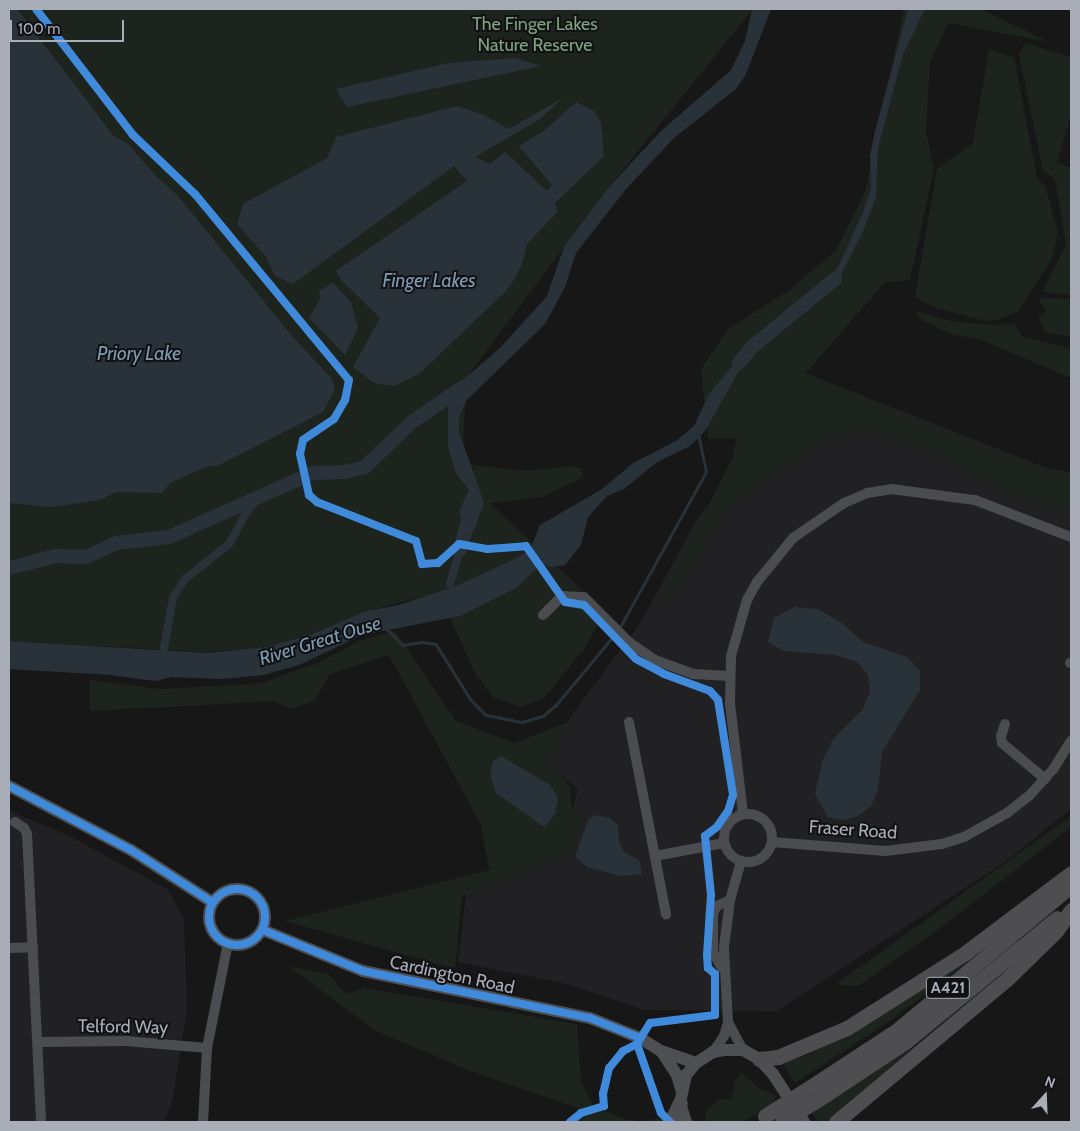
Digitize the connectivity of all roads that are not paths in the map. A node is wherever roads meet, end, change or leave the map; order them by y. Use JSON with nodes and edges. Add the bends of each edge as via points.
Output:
{"nodes":[{"id":1,"x":1071,"y":536,"type":"edge"},
{"id":2,"x":543,"y":614,"type":"dead end"},
{"id":3,"x":729,"y":676,"type":"junction"},
{"id":4,"x":629,"y":722,"type":"dead end"},
{"id":5,"x":1005,"y":724,"type":"dead end"},
{"id":6,"x":1071,"y":741,"type":"edge"},
{"id":7,"x":1045,"y":779,"type":"junction"},
{"id":8,"x":9,"y":786,"type":"edge"},
{"id":9,"x":743,"y":814,"type":"junction"},
{"id":10,"x":15,"y":822,"type":"dead end"},
{"id":11,"x":772,"y":842,"type":"junction"},
{"id":12,"x":724,"y":843,"type":"junction"},
{"id":13,"x":655,"y":856,"type":"junction"},
{"id":14,"x":741,"y":861,"type":"junction"},
{"id":15,"x":1071,"y":873,"type":"edge"},
{"id":16,"x":1071,"y":886,"type":"edge"},
{"id":17,"x":212,"y":902,"type":"junction"},
{"id":18,"x":1071,"y":906,"type":"edge"},
{"id":19,"x":1071,"y":910,"type":"edge"},
{"id":20,"x":666,"y":914,"type":"dead end"},
{"id":21,"x":263,"y":930,"type":"junction"},
{"id":22,"x":228,"y":943,"type":"junction"},
{"id":23,"x":33,"y":947,"type":"junction"},
{"id":24,"x":9,"y":948,"type":"edge"},
{"id":25,"x":728,"y":1022,"type":"junction"},
{"id":26,"x":38,"y":1042,"type":"junction"},
{"id":27,"x":207,"y":1048,"type":"junction"},
{"id":28,"x":743,"y":1050,"type":"junction"},
{"id":29,"x":661,"y":1051,"type":"junction"},
{"id":30,"x":713,"y":1052,"type":"junction"},
{"id":31,"x":759,"y":1059,"type":"junction"},
{"id":32,"x":696,"y":1063,"type":"junction"},
{"id":33,"x":680,"y":1096,"type":"junction"},
{"id":34,"x":760,"y":1119,"type":"edge"},
{"id":35,"x":204,"y":1120,"type":"edge"},
{"id":36,"x":41,"y":1122,"type":"edge"},
{"id":37,"x":671,"y":1122,"type":"edge"},
{"id":38,"x":686,"y":1122,"type":"edge"},
{"id":39,"x":782,"y":1122,"type":"edge"},
{"id":40,"x":804,"y":1122,"type":"edge"},
{"id":41,"x":836,"y":1122,"type":"edge"}],
"edges":[{"from":1,"to":3,"type":"street","via":[[975,500],[891,489],[867,493],[817,519],[793,538],[757,582],[737,629]]},
{"from":2,"to":3,"type":"street","via":[[560,597],[584,597],[630,644],[671,668],[693,674]]},
{"from":3,"to":9,"type":"street"},
{"from":4,"to":13,"type":"street"},
{"from":5,"to":7,"type":"street","via":[[1002,743]]},
{"from":6,"to":7,"type":"street","name":"Fraser Road"},
{"from":7,"to":11,"type":"street","name":"Fraser Road","via":[[1008,813],[981,829],[942,844],[886,851]]},
{"from":8,"to":17,"type":"main road","via":[[131,850]]},
{"from":9,"to":11,"type":"street","via":[[762,819],[768,825]]},
{"from":9,"to":12,"type":"street","via":[[728,824]]},
{"from":10,"to":23,"type":"street","via":[[27,834]]},
{"from":11,"to":14,"type":"street","via":[[763,857],[750,862]]},
{"from":12,"to":13,"type":"street"},
{"from":12,"to":14,"type":"street","via":[[732,857]]},
{"from":13,"to":20,"type":"street"},
{"from":14,"to":25,"type":"street","via":[[730,900],[717,906],[713,913],[713,952],[722,969]]},
{"from":15,"to":31,"type":"highway","via":[[965,953],[848,1028],[778,1057]]},
{"from":16,"to":34,"type":"highway","number":"A421","bridge":true,"via":[[896,1032]]},
{"from":17,"to":21,"type":"main road","via":[[222,892],[235,888],[248,890],[260,899],[265,909]]},
{"from":17,"to":22,"type":"main road","via":[[208,915],[211,929]]},
{"from":18,"to":39,"type":"highway","number":"A421","bridge":true,"via":[[912,1036]]},
{"from":19,"to":41,"type":"highway","via":[[1056,931],[1006,980]]},
{"from":21,"to":22,"type":"main road","via":[[248,943]]},
{"from":21,"to":29,"type":"main road","name":"Cardington Road","via":[[363,971],[590,1018],[632,1034]]},
{"from":22,"to":27,"type":"street"},
{"from":23,"to":24,"type":"street"},
{"from":23,"to":26,"type":"street"},
{"from":25,"to":28,"type":"street"},
{"from":25,"to":30,"type":"street","via":[[724,1036]]},
{"from":26,"to":27,"type":"street","name":"Telford Way","via":[[126,1041]]},
{"from":26,"to":36,"type":"street"},
{"from":27,"to":35,"type":"street"},
{"from":28,"to":30,"type":"main road"},
{"from":28,"to":31,"type":"main road"},
{"from":29,"to":32,"type":"main road","name":"Cardington Road"},
{"from":29,"to":33,"type":"main road","name":"Cardington Road","via":[[671,1063]]},
{"from":30,"to":32,"type":"main road"},
{"from":31,"to":40,"type":"main road","via":[[773,1074]]},
{"from":32,"to":33,"type":"main road"},
{"from":33,"to":37,"type":"highway"},
{"from":33,"to":38,"type":"main road","name":"Cardington Road"}]}
